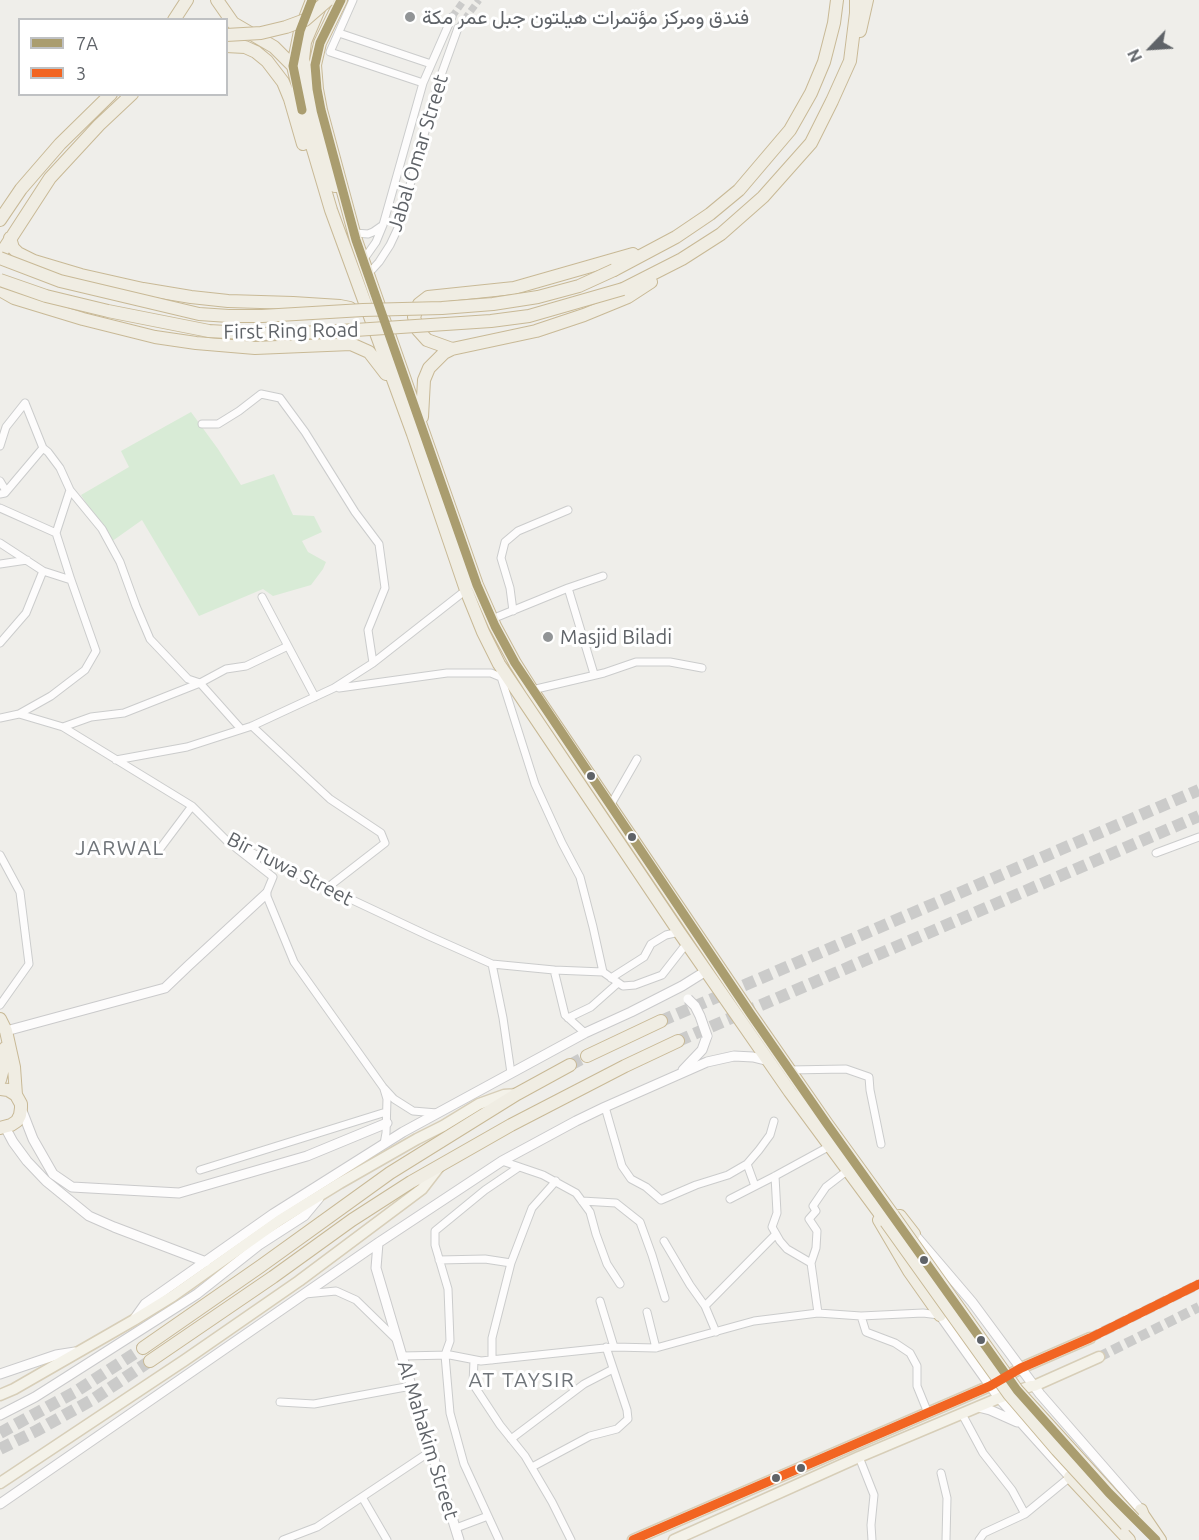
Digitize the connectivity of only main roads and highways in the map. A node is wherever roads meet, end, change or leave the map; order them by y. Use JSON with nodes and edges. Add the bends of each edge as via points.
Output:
{"nodes":[{"id":1,"x":187,"y":0,"type":"edge"},
{"id":2,"x":217,"y":0,"type":"edge"},
{"id":3,"x":312,"y":0,"type":"edge"},
{"id":4,"x":323,"y":0,"type":"edge"},
{"id":5,"x":328,"y":0,"type":"edge"},
{"id":6,"x":341,"y":0,"type":"edge"},
{"id":7,"x":837,"y":0,"type":"edge"},
{"id":8,"x":856,"y":0,"type":"edge"},
{"id":9,"x":867,"y":0,"type":"edge"},
{"id":10,"x":175,"y":18,"type":"edge"},
{"id":11,"x":228,"y":35,"type":"edge"},
{"id":12,"x":228,"y":46,"type":"edge"},
{"id":13,"x":850,"y":61,"type":"junction"},
{"id":14,"x":293,"y":66,"type":"junction"},
{"id":15,"x":109,"y":96,"type":"edge"},
{"id":16,"x":130,"y":96,"type":"edge"},
{"id":17,"x":331,"y":210,"type":"junction"},
{"id":18,"x":0,"y":220,"type":"edge"},
{"id":19,"x":356,"y":236,"type":"junction"},
{"id":20,"x":10,"y":238,"type":"junction"},
{"id":21,"x":660,"y":246,"type":"junction"},
{"id":22,"x":0,"y":256,"type":"edge"},
{"id":23,"x":0,"y":280,"type":"edge"},
{"id":24,"x":0,"y":290,"type":"edge"},
{"id":25,"x":625,"y":293,"type":"junction"},
{"id":26,"x":363,"y":310,"type":"junction"},
{"id":27,"x":452,"y":349,"type":"junction"},
{"id":28,"x":418,"y":431,"type":"junction"},
{"id":29,"x":506,"y":679,"type":"junction"},
{"id":30,"x":532,"y":690,"type":"junction"},
{"id":31,"x":0,"y":1019,"type":"edge"},
{"id":32,"x":661,"y":1021,"type":"tunnel mouth"},
{"id":33,"x":6,"y":1031,"type":"junction"},
{"id":34,"x":678,"y":1041,"type":"tunnel mouth"},
{"id":35,"x":587,"y":1056,"type":"tunnel mouth"},
{"id":36,"x":570,"y":1065,"type":"tunnel mouth"},
{"id":37,"x":0,"y":1080,"type":"edge"},
{"id":38,"x":0,"y":1089,"type":"edge"},
{"id":39,"x":517,"y":1094,"type":"junction"},
{"id":40,"x":16,"y":1095,"type":"junction"},
{"id":41,"x":1,"y":1128,"type":"edge"},
{"id":42,"x":439,"y":1167,"type":"junction"},
{"id":43,"x":852,"y":1170,"type":"junction"},
{"id":44,"x":914,"y":1234,"type":"road end"},
{"id":45,"x":943,"y":1319,"type":"road end"},
{"id":46,"x":1090,"y":1338,"type":"tunnel mouth"},
{"id":47,"x":143,"y":1348,"type":"tunnel mouth"},
{"id":48,"x":1099,"y":1357,"type":"tunnel mouth"},
{"id":49,"x":150,"y":1361,"type":"tunnel mouth"},
{"id":50,"x":0,"y":1395,"type":"edge"},
{"id":51,"x":1070,"y":1477,"type":"road end"},
{"id":52,"x":0,"y":1483,"type":"edge"},
{"id":53,"x":1134,"y":1518,"type":"junction"},
{"id":54,"x":633,"y":1540,"type":"edge"},
{"id":55,"x":674,"y":1540,"type":"edge"},
{"id":56,"x":1129,"y":1540,"type":"edge"},
{"id":57,"x":1138,"y":1540,"type":"edge"},
{"id":58,"x":1158,"y":1540,"type":"edge"}],
"edges":[{"from":1,"to":10,"type":"highway"},
{"from":2,"to":14,"type":"highway","via":[[233,23],[274,47]]},
{"from":3,"to":14,"type":"highway"},
{"from":4,"to":19,"type":"highway","via":[[304,42],[305,77],[325,159]]},
{"from":5,"to":11,"type":"highway","bridge":true,"via":[[296,24],[261,33]]},
{"from":6,"to":19,"type":"highway","via":[[320,43],[315,65],[321,110]]},
{"from":7,"to":21,"type":"highway","name":"First Ring Road","via":[[824,62],[812,93],[790,130],[739,190]]},
{"from":8,"to":13,"type":"highway","name":"First Ring Road"},
{"from":9,"to":13,"type":"highway"},
{"from":12,"to":17,"type":"highway","via":[[256,52],[283,82],[313,173]]},
{"from":13,"to":25,"type":"highway","name":"First Ring Road","via":[[811,142],[763,197],[722,234]]},
{"from":14,"to":17,"type":"highway"},
{"from":15,"to":18,"type":"highway","via":[[60,144]]},
{"from":16,"to":20,"type":"highway","via":[[50,178]]},
{"from":17,"to":28,"type":"highway"},
{"from":19,"to":28,"type":"highway"},
{"from":20,"to":22,"type":"highway"},
{"from":20,"to":26,"type":"highway","via":[[18,253],[34,261],[143,290],[228,301]]},
{"from":21,"to":26,"type":"highway","name":"First Ring Road","bridge":true,"via":[[579,286],[538,297],[493,304]]},
{"from":21,"to":27,"type":"highway","via":[[514,288],[428,297],[419,304],[414,317],[418,330],[427,339]]},
{"from":22,"to":26,"type":"highway","name":"First Ring Road","bridge":true,"via":[[60,281],[199,314],[262,316]]},
{"from":23,"to":25,"type":"highway","name":"First Ring Road","bridge":true,"via":[[108,311],[209,331],[261,334],[491,321]]},
{"from":24,"to":28,"type":"highway","via":[[83,319],[196,343],[255,348],[351,344],[369,352],[384,370]]},
{"from":25,"to":27,"type":"highway","via":[[584,315],[536,331]]},
{"from":27,"to":28,"type":"highway","via":[[429,368],[424,380]]},
{"from":28,"to":29,"type":"highway","via":[[466,590]]},
{"from":28,"to":30,"type":"highway","via":[[477,585]]},
{"from":29,"to":30,"type":"highway"},
{"from":29,"to":43,"type":"highway","via":[[769,1061]]},
{"from":30,"to":43,"type":"highway","via":[[789,1070]]},
{"from":31,"to":33,"type":"highway"},
{"from":32,"to":35,"type":"highway"},
{"from":33,"to":37,"type":"highway"},
{"from":33,"to":40,"type":"highway"},
{"from":34,"to":42,"type":"highway","via":[[511,1125]]},
{"from":36,"to":39,"type":"highway"},
{"from":38,"to":40,"type":"highway"},
{"from":39,"to":47,"type":"highway","via":[[390,1173]]},
{"from":39,"to":50,"type":"main road","via":[[479,1104],[322,1193],[134,1320]]},
{"from":40,"to":41,"type":"highway","via":[[21,1104],[20,1115],[11,1125]]},
{"from":42,"to":49,"type":"highway","via":[[352,1220]]},
{"from":42,"to":52,"type":"main road","via":[[422,1189],[299,1281]]},
{"from":43,"to":44,"type":"highway"},
{"from":43,"to":45,"type":"highway","via":[[909,1271]]},
{"from":43,"to":53,"type":"highway","bridge":true,"via":[[1017,1390]]},
{"from":46,"to":54,"type":"main road","via":[[990,1386]]},
{"from":48,"to":55,"type":"main road","via":[[859,1457]]},
{"from":51,"to":56,"type":"highway"},
{"from":53,"to":57,"type":"highway"},
{"from":53,"to":58,"type":"highway"}]}
